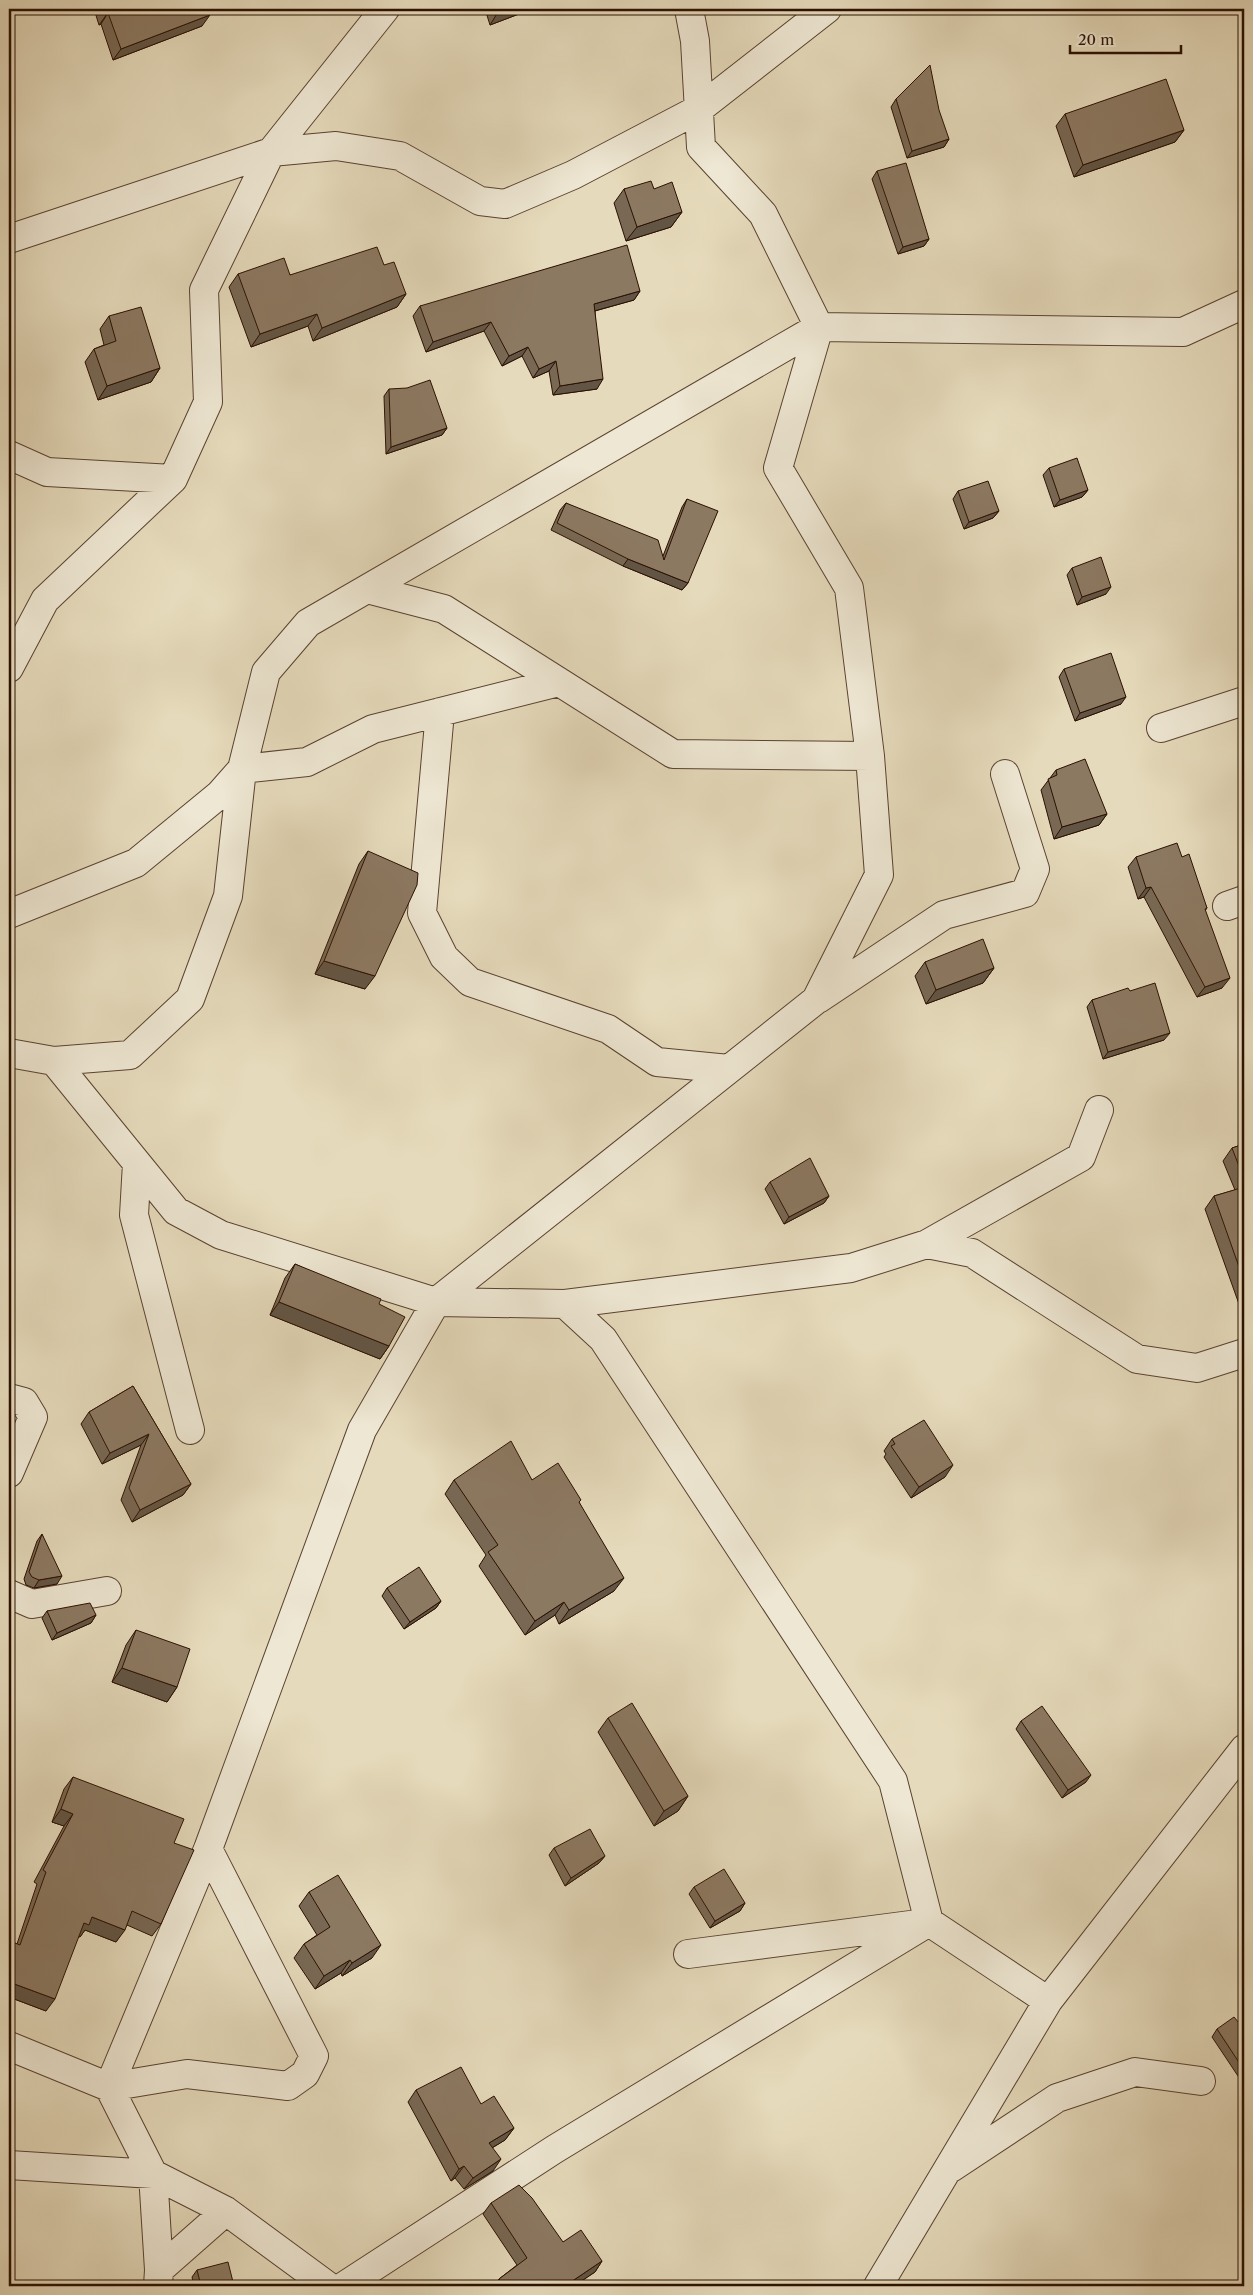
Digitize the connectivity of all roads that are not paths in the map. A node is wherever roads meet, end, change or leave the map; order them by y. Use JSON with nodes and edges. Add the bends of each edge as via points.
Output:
{"nodes":[{"id":1,"x":385,"y":9,"type":"edge"},
{"id":2,"x":689,"y":9,"type":"edge"},
{"id":3,"x":827,"y":9,"type":"edge"},
{"id":4,"x":699,"y":109,"type":"junction"},
{"id":5,"x":271,"y":152,"type":"junction"},
{"id":6,"x":9,"y":239,"type":"edge"},
{"id":7,"x":1244,"y":304,"type":"edge"},
{"id":8,"x":819,"y":327,"type":"junction"},
{"id":9,"x":9,"y":455,"type":"edge"},
{"id":10,"x":173,"y":480,"type":"junction"},
{"id":11,"x":367,"y":589,"type":"junction"},
{"id":12,"x":9,"y":668,"type":"edge"},
{"id":13,"x":559,"y":682,"type":"junction"},
{"id":14,"x":1244,"y":701,"type":"edge"},
{"id":15,"x":440,"y":712,"type":"junction"},
{"id":16,"x":1161,"y":728,"type":"dead end"},
{"id":17,"x":870,"y":756,"type":"junction"},
{"id":18,"x":242,"y":769,"type":"junction"},
{"id":19,"x":1004,"y":774,"type":"dead end"},
{"id":20,"x":9,"y":914,"type":"edge"},
{"id":21,"x":816,"y":1000,"type":"junction"},
{"id":22,"x":9,"y":1053,"type":"edge"},
{"id":23,"x":54,"y":1061,"type":"junction"},
{"id":24,"x":729,"y":1069,"type":"junction"},
{"id":25,"x":1099,"y":1110,"type":"dead end"},
{"id":26,"x":137,"y":1163,"type":"junction"},
{"id":27,"x":927,"y":1244,"type":"junction"},
{"id":28,"x":436,"y":1302,"type":"junction"},
{"id":29,"x":565,"y":1304,"type":"junction"},
{"id":30,"x":1244,"y":1353,"type":"edge"},
{"id":31,"x":9,"y":1398,"type":"edge"},
{"id":32,"x":190,"y":1430,"type":"dead end"},
{"id":33,"x":9,"y":1472,"type":"edge"},
{"id":34,"x":107,"y":1591,"type":"dead end"},
{"id":35,"x":9,"y":1594,"type":"edge"},
{"id":36,"x":1244,"y":1750,"type":"edge"},
{"id":37,"x":208,"y":1848,"type":"junction"},
{"id":38,"x":929,"y":1922,"type":"junction"},
{"id":39,"x":688,"y":1954,"type":"dead end"},
{"id":40,"x":1048,"y":2001,"type":"junction"},
{"id":41,"x":9,"y":2046,"type":"edge"},
{"id":42,"x":1201,"y":2081,"type":"dead end"},
{"id":43,"x":109,"y":2087,"type":"junction"},
{"id":44,"x":9,"y":2165,"type":"edge"},
{"id":45,"x":946,"y":2172,"type":"junction"},
{"id":46,"x":153,"y":2174,"type":"junction"},
{"id":47,"x":226,"y":2211,"type":"junction"},
{"id":48,"x":158,"y":2278,"type":"edge"},
{"id":49,"x":328,"y":2286,"type":"edge"},
{"id":50,"x":344,"y":2286,"type":"edge"},
{"id":51,"x":878,"y":2286,"type":"edge"}],
"edges":[{"from":1,"to":5,"type":"street"},
{"from":2,"to":4,"type":"street","via":[[695,40]]},
{"from":3,"to":4,"type":"street"},
{"from":4,"to":5,"type":"street","via":[[574,175],[505,204],[480,201],[400,156],[336,146]]},
{"from":4,"to":8,"type":"street","via":[[700,147],[762,214]]},
{"from":5,"to":6,"type":"street"},
{"from":5,"to":10,"type":"street","via":[[204,290],[208,402]]},
{"from":7,"to":8,"type":"street","via":[[1183,332]]},
{"from":8,"to":11,"type":"street"},
{"from":8,"to":17,"type":"street","via":[[778,468],[849,588]]},
{"from":9,"to":10,"type":"street","via":[[47,472]]},
{"from":10,"to":12,"type":"street","via":[[44,600]]},
{"from":11,"to":13,"type":"street","via":[[444,609]]},
{"from":11,"to":18,"type":"street","via":[[308,622],[266,672]]},
{"from":13,"to":15,"type":"street"},
{"from":13,"to":17,"type":"street","via":[[673,754]]},
{"from":14,"to":16,"type":"street"},
{"from":15,"to":18,"type":"street","via":[[373,729],[307,762]]},
{"from":15,"to":24,"type":"street","via":[[422,913],[444,957],[470,982],[608,1029],[657,1062]]},
{"from":17,"to":21,"type":"street","via":[[879,875]]},
{"from":18,"to":20,"type":"street","via":[[220,794],[136,863]]},
{"from":18,"to":23,"type":"street","via":[[228,896],[190,1000],[130,1055]]},
{"from":19,"to":21,"type":"street","via":[[1035,869],[1025,893],[944,915]]},
{"from":21,"to":24,"type":"street"},
{"from":22,"to":23,"type":"street"},
{"from":23,"to":26,"type":"street"},
{"from":24,"to":28,"type":"street"},
{"from":25,"to":27,"type":"street","via":[[1081,1157]]},
{"from":26,"to":28,"type":"street","via":[[176,1211],[221,1235]]},
{"from":26,"to":32,"type":"street","via":[[134,1215]]},
{"from":27,"to":29,"type":"street","via":[[851,1268]]},
{"from":27,"to":30,"type":"street","via":[[972,1253],[1137,1359],[1197,1368]]},
{"from":28,"to":29,"type":"street"},
{"from":28,"to":37,"type":"street","via":[[362,1430]]},
{"from":29,"to":38,"type":"street","via":[[603,1339],[893,1781]]},
{"from":31,"to":33,"type":"street","via":[[24,1402],[33,1417]]},
{"from":34,"to":35,"type":"street","via":[[32,1604]]},
{"from":36,"to":40,"type":"street"},
{"from":37,"to":43,"type":"street"},
{"from":37,"to":43,"type":"street","via":[[314,2056],[305,2074],[288,2086],[187,2074]]},
{"from":38,"to":39,"type":"street"},
{"from":38,"to":40,"type":"street"},
{"from":38,"to":50,"type":"street","via":[[555,2149]]},
{"from":40,"to":45,"type":"street"},
{"from":41,"to":43,"type":"street"},
{"from":42,"to":45,"type":"street","via":[[1135,2072],[1057,2098]]},
{"from":43,"to":46,"type":"street"},
{"from":44,"to":46,"type":"street"},
{"from":45,"to":51,"type":"street"},
{"from":46,"to":47,"type":"street"},
{"from":46,"to":48,"type":"street"},
{"from":47,"to":48,"type":"street"},
{"from":47,"to":49,"type":"street"}]}
